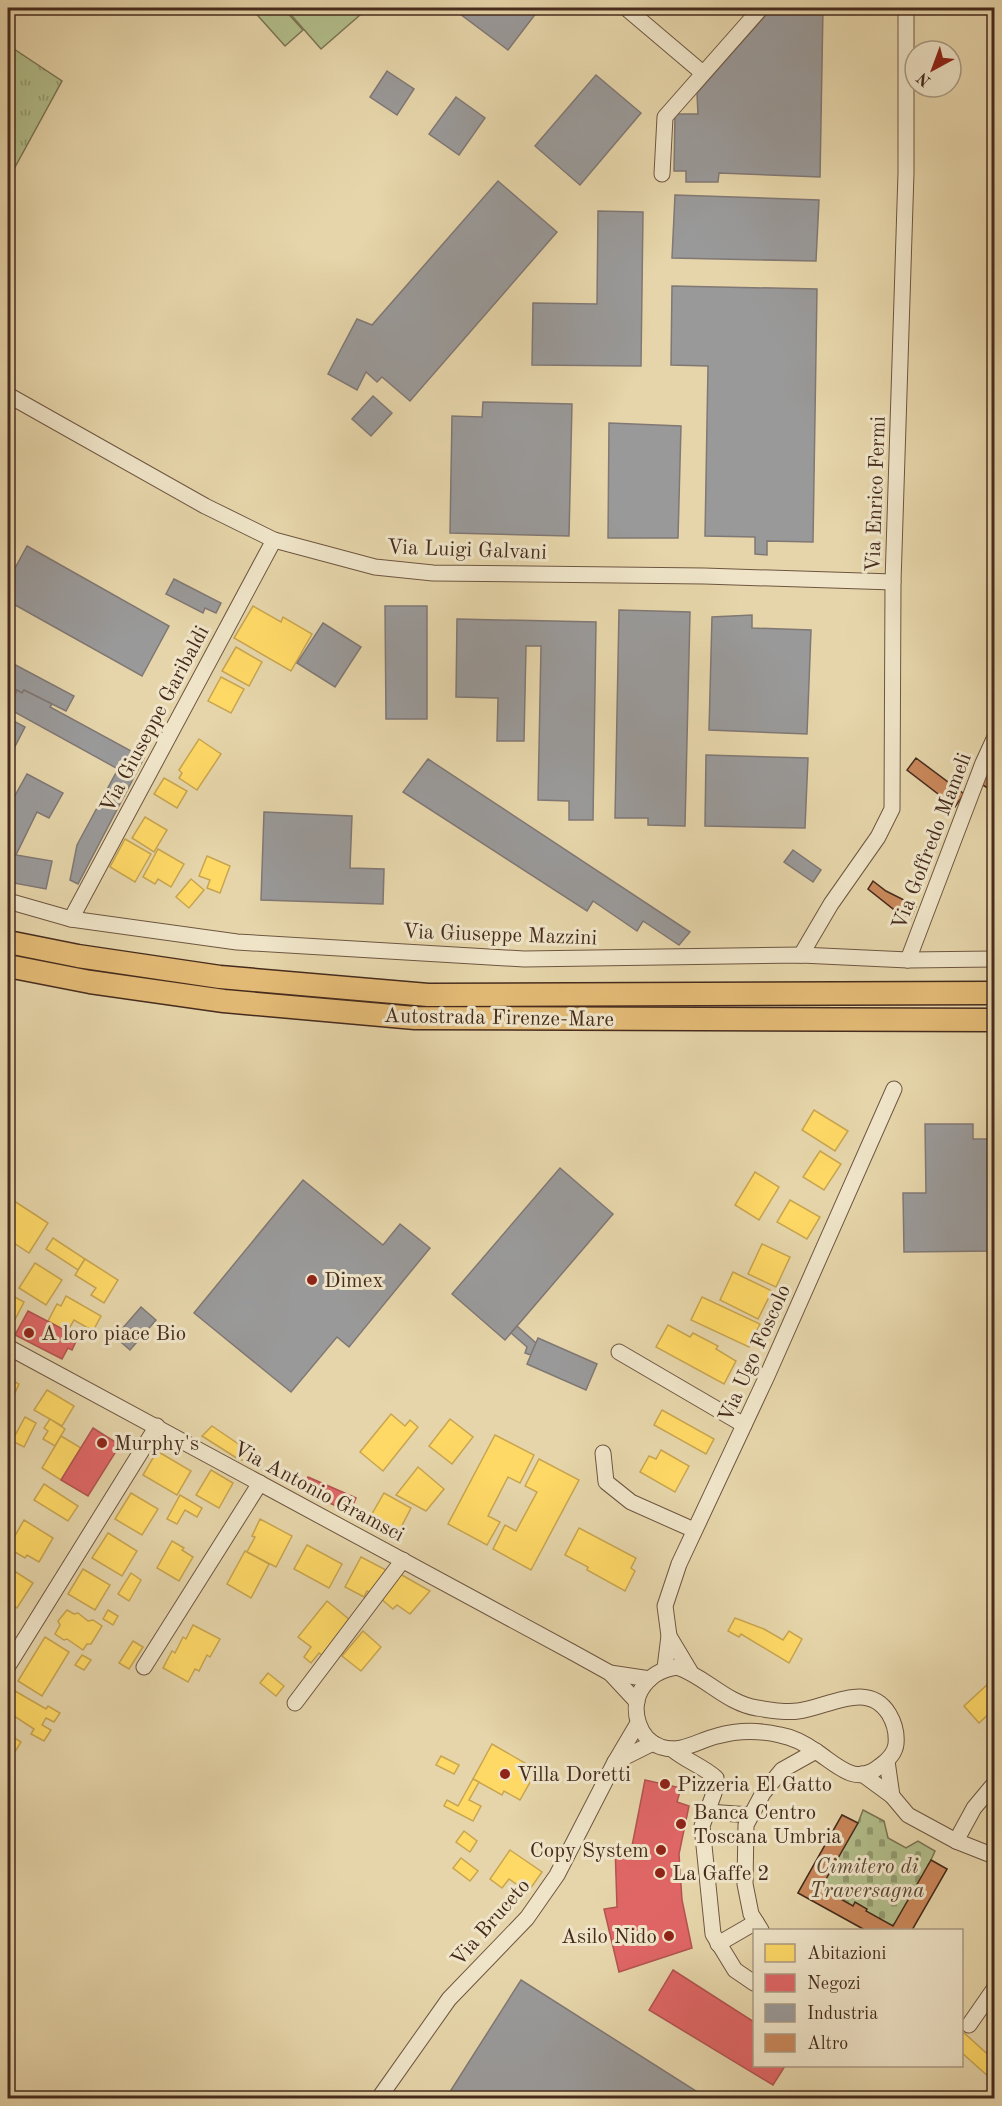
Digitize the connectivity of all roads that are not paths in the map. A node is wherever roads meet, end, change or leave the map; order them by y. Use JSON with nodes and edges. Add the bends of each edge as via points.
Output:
{"nodes":[{"id":1,"x":626,"y":8,"type":"edge"},
{"id":2,"x":760,"y":8,"type":"edge"},
{"id":3,"x":906,"y":8,"type":"edge"},
{"id":4,"x":698,"y":69,"type":"dead end"},
{"id":5,"x":662,"y":174,"type":"dead end"},
{"id":6,"x":8,"y":395,"type":"edge"},
{"id":7,"x":274,"y":540,"type":"junction"},
{"id":8,"x":893,"y":582,"type":"junction"},
{"id":9,"x":994,"y":739,"type":"edge"},
{"id":10,"x":8,"y":901,"type":"edge"},
{"id":11,"x":70,"y":919,"type":"junction"},
{"id":12,"x":8,"y":942,"type":"edge"},
{"id":13,"x":801,"y":955,"type":"junction"},
{"id":14,"x":994,"y":959,"type":"edge"},
{"id":15,"x":908,"y":960,"type":"junction"},
{"id":16,"x":8,"y":966,"type":"edge"},
{"id":17,"x":994,"y":993,"type":"edge"},
{"id":18,"x":994,"y":1020,"type":"edge"},
{"id":19,"x":894,"y":1089,"type":"dead end"},
{"id":20,"x":8,"y":1347,"type":"edge"},
{"id":21,"x":619,"y":1352,"type":"dead end"},
{"id":22,"x":744,"y":1425,"type":"junction"},
{"id":23,"x":157,"y":1426,"type":"junction"},
{"id":24,"x":603,"y":1453,"type":"dead end"},
{"id":25,"x":260,"y":1484,"type":"junction"},
{"id":26,"x":694,"y":1530,"type":"junction"},
{"id":27,"x":403,"y":1560,"type":"junction"},
{"id":28,"x":669,"y":1636,"type":"junction"},
{"id":29,"x":8,"y":1666,"type":"edge"},
{"id":30,"x":144,"y":1667,"type":"dead end"},
{"id":31,"x":665,"y":1668,"type":"junction"},
{"id":32,"x":690,"y":1671,"type":"junction"},
{"id":33,"x":610,"y":1673,"type":"junction"},
{"id":34,"x":650,"y":1679,"type":"junction"},
{"id":35,"x":637,"y":1702,"type":"junction"},
{"id":36,"x":295,"y":1703,"type":"dead end"},
{"id":37,"x":638,"y":1723,"type":"junction"},
{"id":38,"x":653,"y":1743,"type":"junction"},
{"id":39,"x":672,"y":1749,"type":"junction"},
{"id":40,"x":816,"y":1751,"type":"junction"},
{"id":41,"x":886,"y":1761,"type":"junction"},
{"id":42,"x":615,"y":1762,"type":"junction"},
{"id":43,"x":862,"y":1774,"type":"junction"},
{"id":44,"x":994,"y":1784,"type":"edge"},
{"id":45,"x":891,"y":1796,"type":"junction"},
{"id":46,"x":708,"y":1812,"type":"junction"},
{"id":47,"x":750,"y":1815,"type":"junction"},
{"id":48,"x":956,"y":1841,"type":"junction"},
{"id":49,"x":994,"y":1856,"type":"edge"},
{"id":50,"x":759,"y":1926,"type":"edge"},
{"id":51,"x":718,"y":1944,"type":"junction"},
{"id":52,"x":753,"y":1982,"type":"edge"},
{"id":53,"x":994,"y":1989,"type":"edge"},
{"id":54,"x":969,"y":2025,"type":"dead end"},
{"id":55,"x":379,"y":2098,"type":"edge"}],
"edges":[{"from":1,"to":4,"type":"street"},
{"from":2,"to":5,"type":"street","via":[[664,117]]},
{"from":3,"to":8,"type":"street","name":"Via Enrico Fermi","via":[[906,173]]},
{"from":6,"to":7,"type":"street","name":"Via Luigi Galvani","via":[[205,506]]},
{"from":7,"to":8,"type":"street","name":"Via Luigi Galvani","via":[[375,567],[433,573]]},
{"from":7,"to":11,"type":"street","name":"Via Giuseppe Garibaldi"},
{"from":8,"to":13,"type":"street","name":"Via Enrico Fermi","via":[[892,808],[878,837]]},
{"from":9,"to":15,"type":"street","name":"Via Goffredo Mameli"},
{"from":10,"to":11,"type":"street","name":"Via Giuseppe Mazzini"},
{"from":11,"to":13,"type":"street","name":"Via Giuseppe Mazzini","via":[[237,942],[524,959]]},
{"from":12,"to":17,"type":"highway","name":"Autostrada Firenze-Mare","via":[[220,977],[428,994]]},
{"from":13,"to":15,"type":"street","name":"Via Giuseppe Mazzini"},
{"from":14,"to":15,"type":"street","name":"Via Giuseppe Mazzini"},
{"from":16,"to":18,"type":"highway","name":"Autostrada Firenze-Mare","via":[[224,1001],[415,1018]]},
{"from":19,"to":22,"type":"street","name":"Via Ugo Foscolo"},
{"from":20,"to":23,"type":"street","name":"Via Antonio Gramsci"},
{"from":21,"to":22,"type":"street"},
{"from":22,"to":26,"type":"street","name":"Via Ugo Foscolo"},
{"from":23,"to":25,"type":"street","name":"Via Antonio Gramsci"},
{"from":23,"to":29,"type":"street"},
{"from":24,"to":26,"type":"street","via":[[606,1482],[632,1502]]},
{"from":25,"to":27,"type":"street","name":"Via Antonio Gramsci"},
{"from":25,"to":30,"type":"street"},
{"from":26,"to":28,"type":"street","name":"Via Ugo Foscolo","via":[[665,1606]]},
{"from":27,"to":33,"type":"street","name":"Via Antonio Gramsci"},
{"from":27,"to":36,"type":"street"},
{"from":28,"to":31,"type":"street","name":"Via Ugo Foscolo"},
{"from":28,"to":32,"type":"street","name":"Via Ugo Foscolo"},
{"from":31,"to":32,"type":"street","via":[[677,1666]]},
{"from":31,"to":34,"type":"street"},
{"from":32,"to":41,"type":"street","via":[[741,1704],[757,1708],[795,1712],[844,1697],[867,1697],[885,1708],[896,1732],[896,1748]]},
{"from":33,"to":34,"type":"street","name":"Via Antonio Gramsci"},
{"from":33,"to":35,"type":"street","name":"Via Antonio Gramsci"},
{"from":34,"to":35,"type":"street"},
{"from":35,"to":37,"type":"street"},
{"from":37,"to":38,"type":"street"},
{"from":37,"to":42,"type":"street","name":"Via Bruceto"},
{"from":38,"to":39,"type":"street"},
{"from":38,"to":42,"type":"street"},
{"from":39,"to":40,"type":"street","via":[[720,1735],[755,1731],[783,1735]]},
{"from":39,"to":46,"type":"street","via":[[716,1778]]},
{"from":40,"to":43,"type":"street","via":[[845,1773]]},
{"from":40,"to":47,"type":"street","via":[[782,1770]]},
{"from":41,"to":43,"type":"street","via":[[876,1770]]},
{"from":41,"to":45,"type":"street"},
{"from":42,"to":55,"type":"street","name":"Via Bruceto","via":[[557,1875],[527,1918],[449,1999]]},
{"from":43,"to":45,"type":"street"},
{"from":44,"to":48,"type":"street","via":[[974,1808]]},
{"from":45,"to":48,"type":"street","via":[[908,1815]]},
{"from":46,"to":47,"type":"street"},
{"from":46,"to":51,"type":"street","via":[[702,1826],[713,1934]]},
{"from":47,"to":50,"type":"street","via":[[746,1825],[745,1884],[751,1914]]},
{"from":48,"to":49,"type":"street"},
{"from":50,"to":51,"type":"street"},
{"from":51,"to":52,"type":"street","via":[[735,1970]]},
{"from":53,"to":54,"type":"street"}]}
